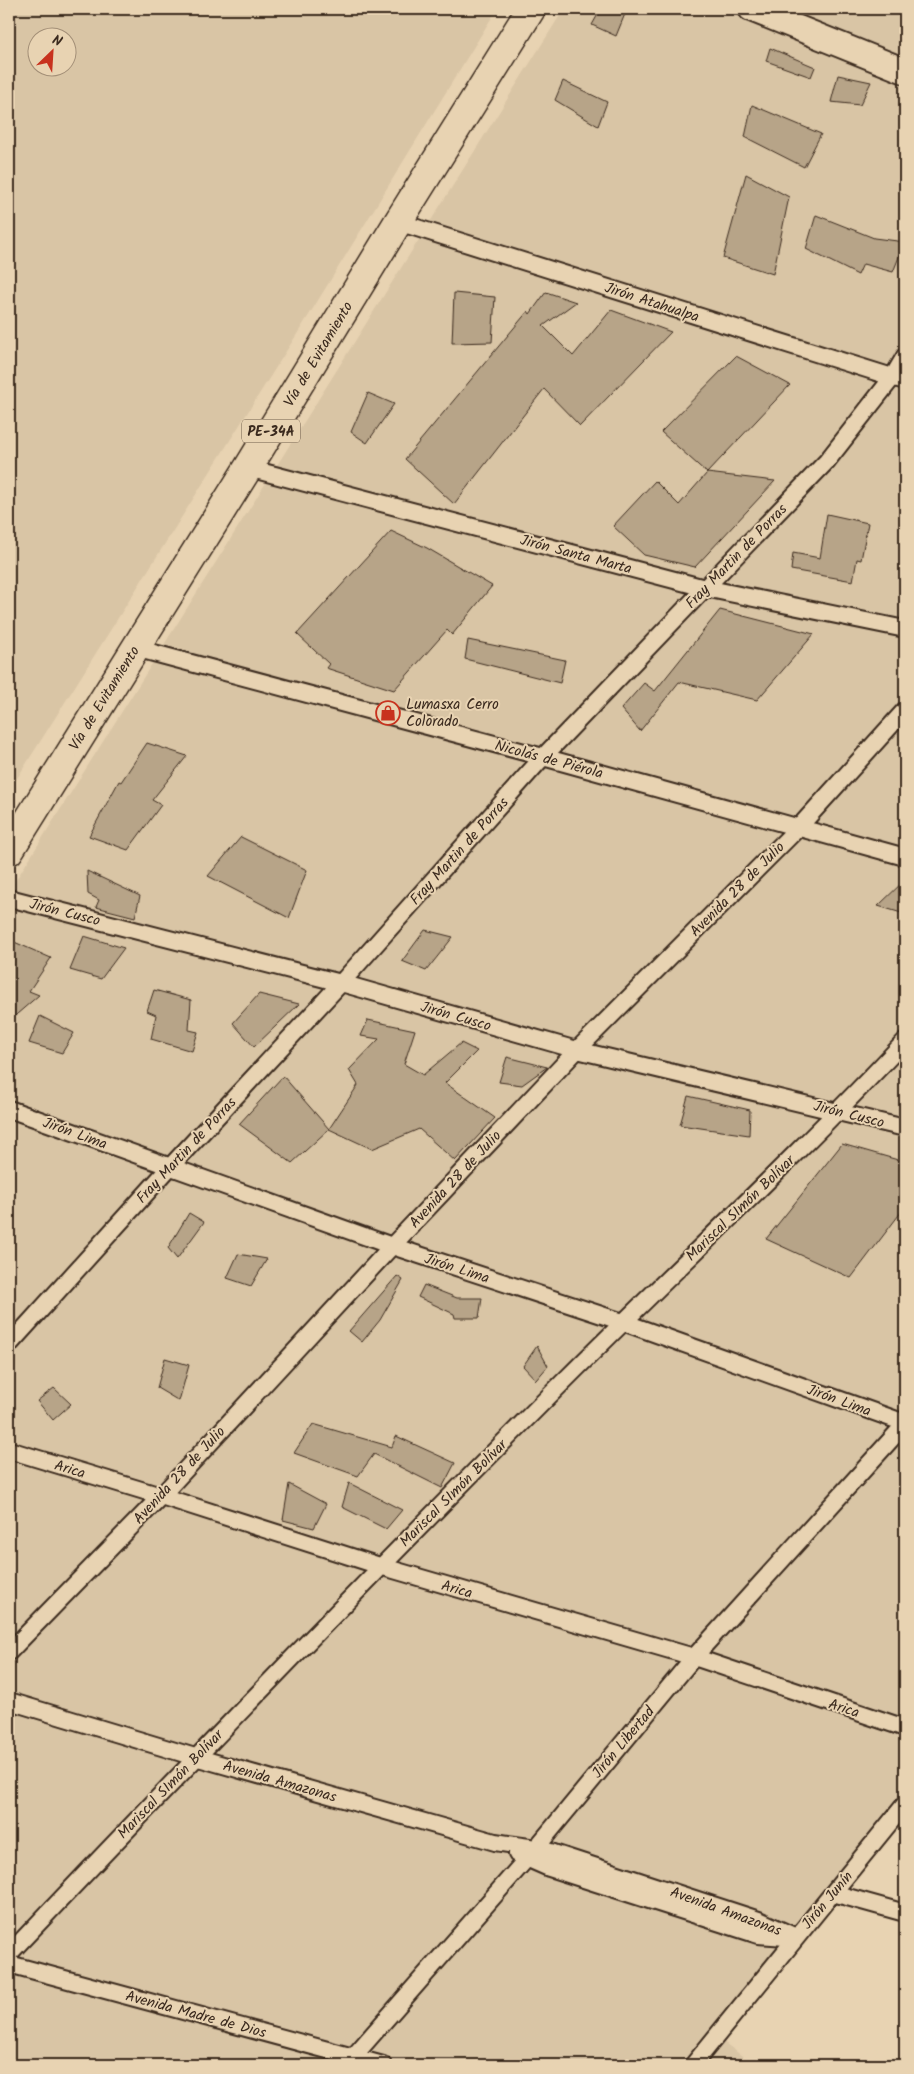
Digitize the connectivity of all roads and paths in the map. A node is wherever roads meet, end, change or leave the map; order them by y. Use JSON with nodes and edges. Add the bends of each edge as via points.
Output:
{"nodes":[{"id":1,"x":531,"y":9,"type":"edge"},
{"id":2,"x":751,"y":9,"type":"edge"},
{"id":3,"x":905,"y":71,"type":"edge"},
{"id":4,"x":398,"y":222,"type":"junction"},
{"id":5,"x":905,"y":356,"type":"edge"},
{"id":6,"x":899,"y":380,"type":"edge"},
{"id":7,"x":248,"y":468,"type":"junction"},
{"id":8,"x":705,"y":588,"type":"junction"},
{"id":9,"x":905,"y":629,"type":"edge"},
{"id":10,"x":135,"y":648,"type":"junction"},
{"id":11,"x":905,"y":710,"type":"edge"},
{"id":12,"x":543,"y":757,"type":"junction"},
{"id":13,"x":798,"y":827,"type":"junction"},
{"id":14,"x":9,"y":851,"type":"edge"},
{"id":15,"x":905,"y":856,"type":"edge"},
{"id":16,"x":9,"y":898,"type":"edge"},
{"id":17,"x":341,"y":983,"type":"junction"},
{"id":18,"x":905,"y":1041,"type":"edge"},
{"id":19,"x":577,"y":1050,"type":"junction"},
{"id":20,"x":9,"y":1109,"type":"edge"},
{"id":21,"x":839,"y":1111,"type":"junction"},
{"id":22,"x":905,"y":1128,"type":"edge"},
{"id":23,"x":170,"y":1167,"type":"junction"},
{"id":24,"x":392,"y":1246,"type":"junction"},
{"id":25,"x":623,"y":1322,"type":"junction"},
{"id":26,"x":9,"y":1345,"type":"edge"},
{"id":27,"x":905,"y":1424,"type":"edge"},
{"id":28,"x":9,"y":1450,"type":"edge"},
{"id":29,"x":161,"y":1496,"type":"junction"},
{"id":30,"x":380,"y":1566,"type":"junction"},
{"id":31,"x":9,"y":1652,"type":"edge"},
{"id":32,"x":694,"y":1658,"type":"junction"},
{"id":33,"x":9,"y":1701,"type":"edge"},
{"id":34,"x":905,"y":1728,"type":"edge"},
{"id":35,"x":195,"y":1757,"type":"junction"},
{"id":36,"x":905,"y":1804,"type":"edge"},
{"id":37,"x":531,"y":1854,"type":"junction"},
{"id":38,"x":833,"y":1893,"type":"junction"},
{"id":39,"x":905,"y":1913,"type":"edge"},
{"id":40,"x":796,"y":1938,"type":"junction"},
{"id":41,"x":9,"y":1954,"type":"edge"},
{"id":42,"x":9,"y":1964,"type":"edge"},
{"id":43,"x":350,"y":2061,"type":"edge"},
{"id":44,"x":383,"y":2065,"type":"edge"},
{"id":45,"x":693,"y":2065,"type":"edge"}],
"edges":[{"from":1,"to":4,"type":"highway","name":"Vía de Evitamiento","number":"PE-34A"},
{"from":2,"to":3,"type":"street"},
{"from":4,"to":6,"type":"street","name":"Jirón Atahualpa"},
{"from":4,"to":7,"type":"highway","name":"Vía de Evitamiento","number":"PE-34A"},
{"from":5,"to":6,"type":"street","name":"Fray Martin de Porras"},
{"from":6,"to":8,"type":"street","name":"Fray Martin de Porras","via":[[827,461]]},
{"from":7,"to":8,"type":"street","name":"Jirón Santa Marta"},
{"from":7,"to":10,"type":"highway","name":"Vía de Evitamiento","number":"PE-34A"},
{"from":8,"to":9,"type":"street","name":"Jirón Santa Marta"},
{"from":8,"to":12,"type":"street","name":"Fray Martin de Porras"},
{"from":10,"to":12,"type":"street","name":"Nicolás de Piérola"},
{"from":10,"to":14,"type":"highway","name":"Vía de Evitamiento","number":"PE-34A"},
{"from":11,"to":13,"type":"street","name":"Avenida 28 de Julio"},
{"from":12,"to":13,"type":"street","name":"Nicolás de Piérola"},
{"from":12,"to":17,"type":"street","name":"Fray Martin de Porras"},
{"from":13,"to":15,"type":"street","name":"Nicolás de Piérola"},
{"from":13,"to":19,"type":"street","name":"Avenida 28 de Julio"},
{"from":16,"to":17,"type":"street","name":"Jirón Cusco"},
{"from":17,"to":19,"type":"street","name":"Jirón Cusco"},
{"from":17,"to":23,"type":"street","name":"Fray Martin de Porras"},
{"from":18,"to":21,"type":"street","name":"Mariscal SImón Bolívar"},
{"from":19,"to":21,"type":"street","name":"Jirón Cusco"},
{"from":19,"to":24,"type":"street","name":"Avenida 28 de Julio"},
{"from":20,"to":23,"type":"street","name":"Jirón Lima"},
{"from":21,"to":22,"type":"street","name":"Jirón Cusco"},
{"from":21,"to":25,"type":"street","name":"Mariscal SImón Bolívar"},
{"from":23,"to":24,"type":"street","name":"Jirón Lima"},
{"from":23,"to":26,"type":"street","name":"Fray Martin de Porras"},
{"from":24,"to":25,"type":"street","name":"Jirón Lima"},
{"from":24,"to":29,"type":"street","name":"Avenida 28 de Julio"},
{"from":25,"to":27,"type":"street","name":"Jirón Lima"},
{"from":25,"to":30,"type":"street","name":"Mariscal SImón Bolívar"},
{"from":27,"to":32,"type":"street","name":"Jirón Libertad"},
{"from":28,"to":29,"type":"street","name":"Arica"},
{"from":29,"to":30,"type":"street","name":"Arica"},
{"from":29,"to":31,"type":"street","name":"Avenida 28 de Julio"},
{"from":30,"to":32,"type":"street","name":"Arica"},
{"from":30,"to":35,"type":"street","name":"Mariscal SImón Bolívar"},
{"from":32,"to":34,"type":"street","name":"Arica"},
{"from":32,"to":37,"type":"street","name":"Jirón Libertad"},
{"from":33,"to":35,"type":"street","name":"Avenida Amazonas"},
{"from":35,"to":37,"type":"street","name":"Avenida Amazonas"},
{"from":35,"to":41,"type":"street","name":"Mariscal SImón Bolívar"},
{"from":36,"to":38,"type":"street","name":"Jirón Junín"},
{"from":37,"to":40,"type":"street","name":"Avenida Amazonas","via":[[759,1920]]},
{"from":37,"to":43,"type":"street","name":"Jirón Libertad"},
{"from":38,"to":39,"type":"street"},
{"from":38,"to":40,"type":"street","name":"Jirón Junín"},
{"from":40,"to":45,"type":"street","name":"Jirón Junín"},
{"from":42,"to":43,"type":"street","name":"Avenida Madre de Dios"},
{"from":43,"to":44,"type":"street","name":"Avenida Madre de Dios"}]}
